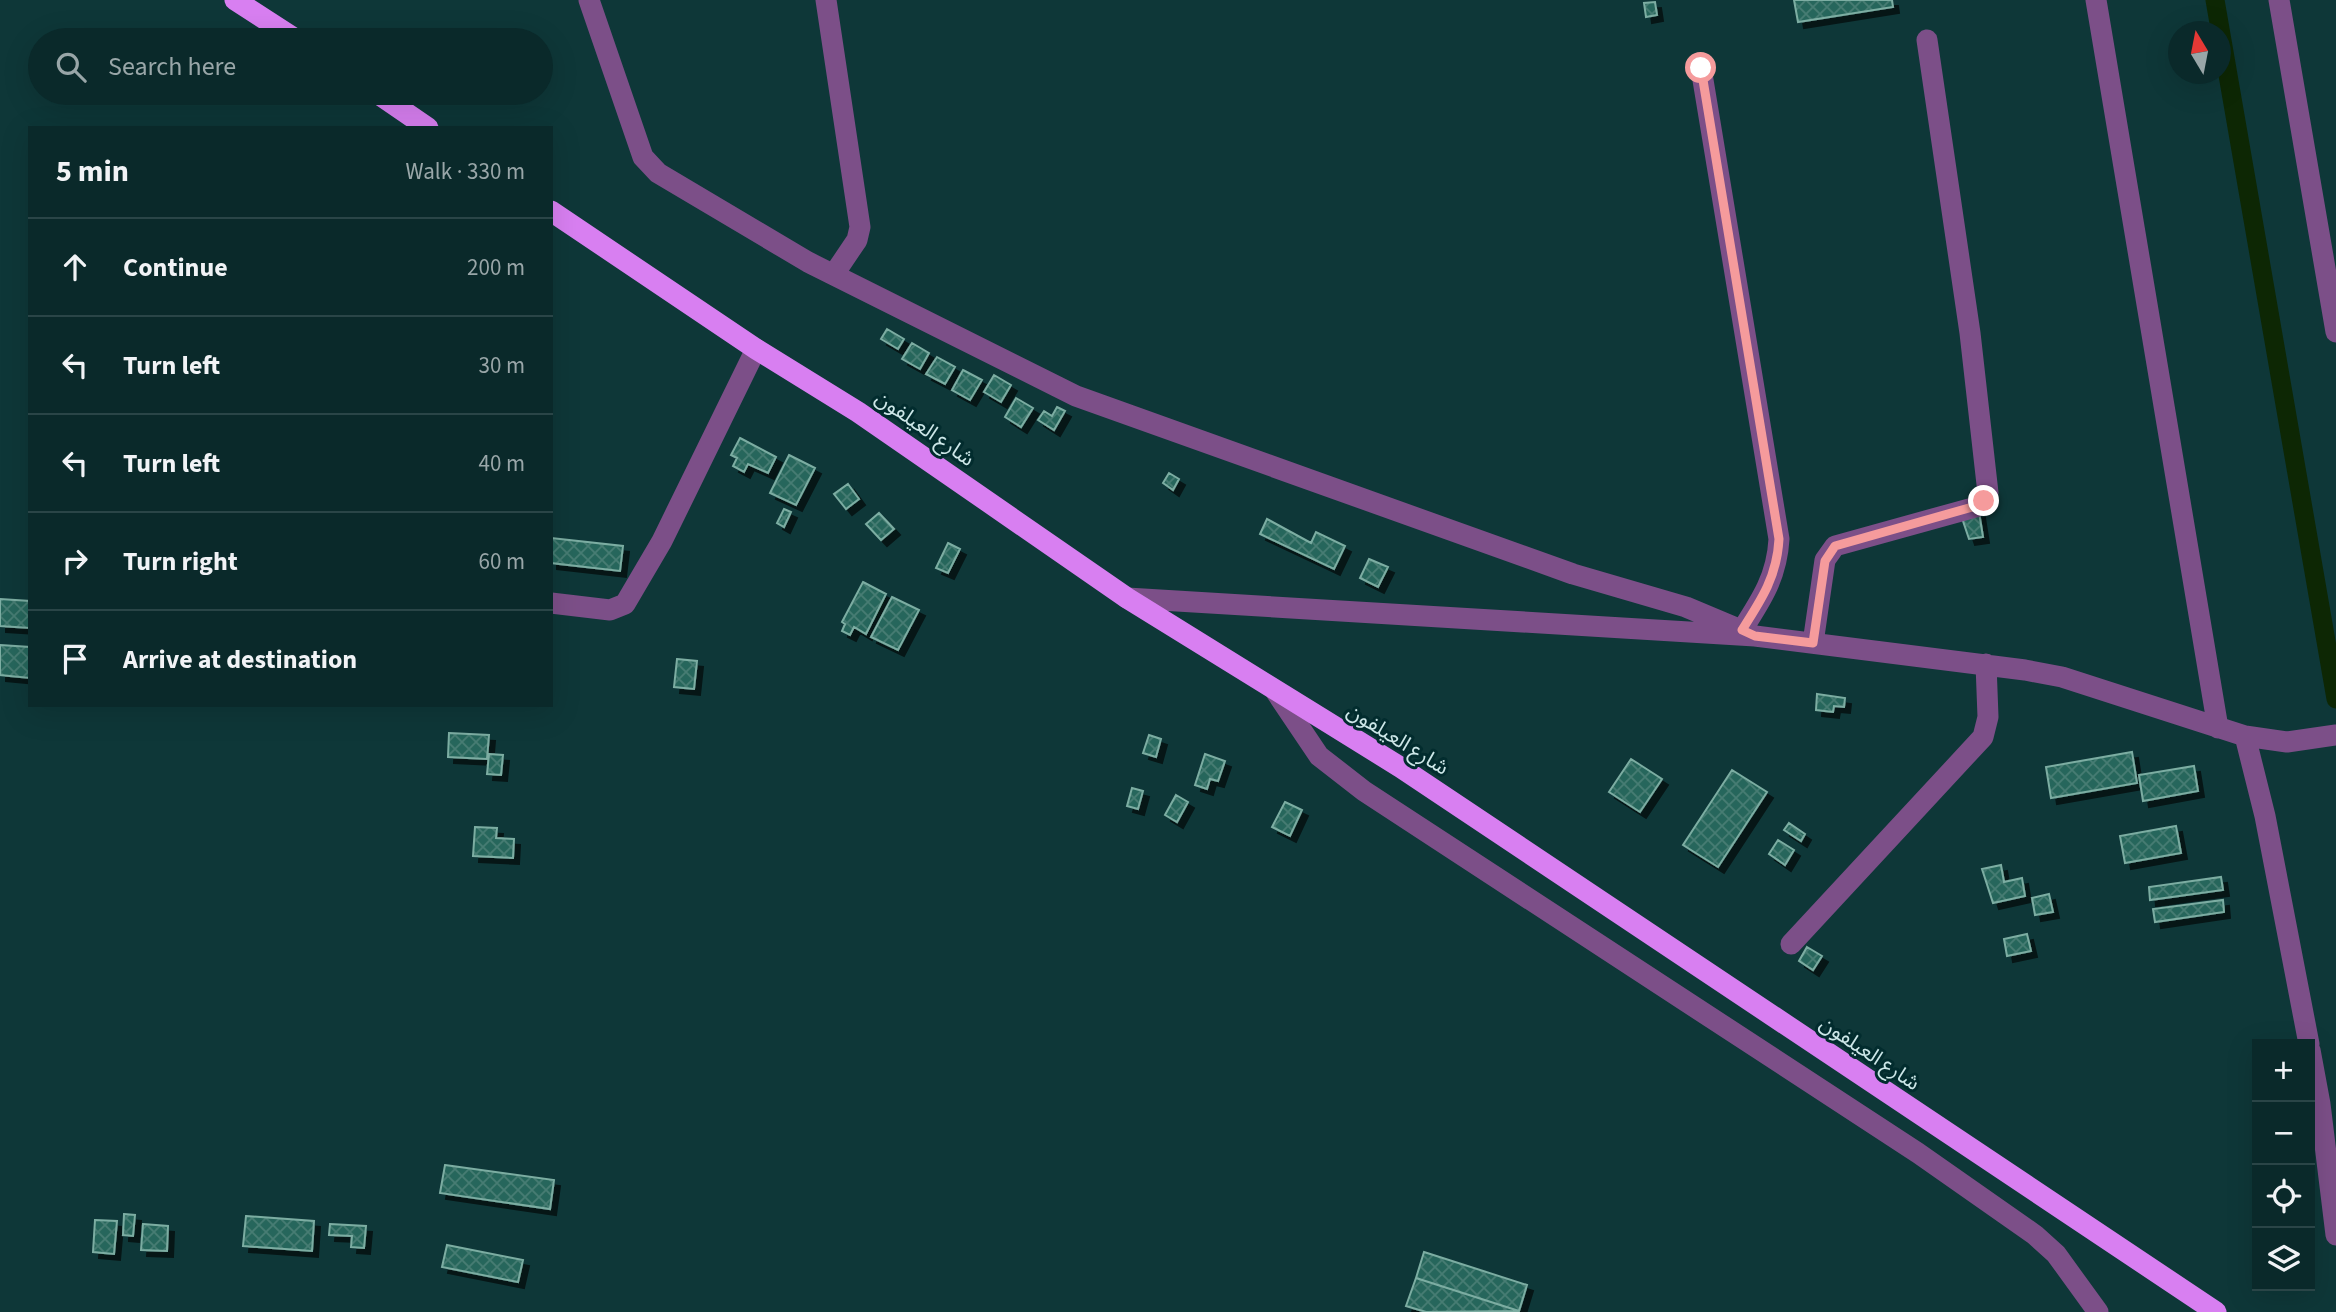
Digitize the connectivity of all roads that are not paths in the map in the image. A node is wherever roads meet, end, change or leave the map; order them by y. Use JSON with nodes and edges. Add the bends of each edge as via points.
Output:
{"nodes":[{"id":1,"x":235,"y":0,"type":"edge"},
{"id":2,"x":589,"y":0,"type":"edge"},
{"id":3,"x":826,"y":0,"type":"edge"},
{"id":4,"x":2096,"y":0,"type":"edge"},
{"id":5,"x":2279,"y":0,"type":"edge"},
{"id":6,"x":278,"y":28,"type":"edge"},
{"id":7,"x":1927,"y":40,"type":"dead end"},
{"id":8,"x":1701,"y":68,"type":"dead end"},
{"id":9,"x":394,"y":105,"type":"edge"},
{"id":10,"x":425,"y":126,"type":"edge"},
{"id":11,"x":553,"y":212,"type":"edge"},
{"id":12,"x":834,"y":274,"type":"junction"},
{"id":13,"x":2336,"y":332,"type":"edge"},
{"id":14,"x":756,"y":349,"type":"junction"},
{"id":15,"x":1128,"y":598,"type":"junction"},
{"id":16,"x":553,"y":603,"type":"edge"},
{"id":17,"x":1749,"y":633,"type":"junction"},
{"id":18,"x":1813,"y":643,"type":"junction"},
{"id":19,"x":1986,"y":664,"type":"junction"},
{"id":20,"x":1276,"y":692,"type":"junction"},
{"id":21,"x":2218,"y":727,"type":"junction"},
{"id":22,"x":2336,"y":735,"type":"edge"},
{"id":23,"x":2245,"y":736,"type":"junction"},
{"id":24,"x":1791,"y":944,"type":"dead end"},
{"id":25,"x":2308,"y":1039,"type":"edge"},
{"id":26,"x":2315,"y":1077,"type":"edge"},
{"id":27,"x":2336,"y":1235,"type":"edge"},
{"id":28,"x":2098,"y":1312,"type":"edge"},
{"id":29,"x":2216,"y":1312,"type":"edge"}],
"edges":[{"from":1,"to":6,"type":"highway"},
{"from":2,"to":12,"type":"street","via":[[643,157],[658,173]]},
{"from":3,"to":12,"type":"street","via":[[860,227],[857,240]]},
{"from":4,"to":21,"type":"street"},
{"from":5,"to":13,"type":"street"},
{"from":7,"to":18,"type":"street","via":[[1970,333],[1988,493],[1976,506],[1835,546],[1825,561]]},
{"from":8,"to":17,"type":"street","via":[[1779,539],[1778,564]]},
{"from":9,"to":10,"type":"highway"},
{"from":11,"to":14,"type":"highway","name":"شارع العيلفون"},
{"from":12,"to":17,"type":"street","via":[[1076,396],[1573,574],[1686,607]]},
{"from":14,"to":15,"type":"highway","name":"شارع العيلفون","via":[[858,412]]},
{"from":14,"to":16,"type":"street","via":[[662,541],[625,604],[610,610]]},
{"from":15,"to":17,"type":"street"},
{"from":15,"to":20,"type":"highway","name":"شارع العيلفون"},
{"from":17,"to":18,"type":"street"},
{"from":18,"to":19,"type":"street"},
{"from":19,"to":21,"type":"street","via":[[2062,677]]},
{"from":19,"to":24,"type":"street","via":[[1988,717],[1983,737]]},
{"from":20,"to":28,"type":"street","via":[[1319,756],[1364,791],[1918,1153],[2035,1235],[2056,1254]]},
{"from":20,"to":29,"type":"highway","name":"شارع العيلفون","via":[[1400,768]]},
{"from":21,"to":23,"type":"street"},
{"from":22,"to":23,"type":"street","via":[[2287,742]]},
{"from":23,"to":25,"type":"street"},
{"from":26,"to":27,"type":"street"}]}
